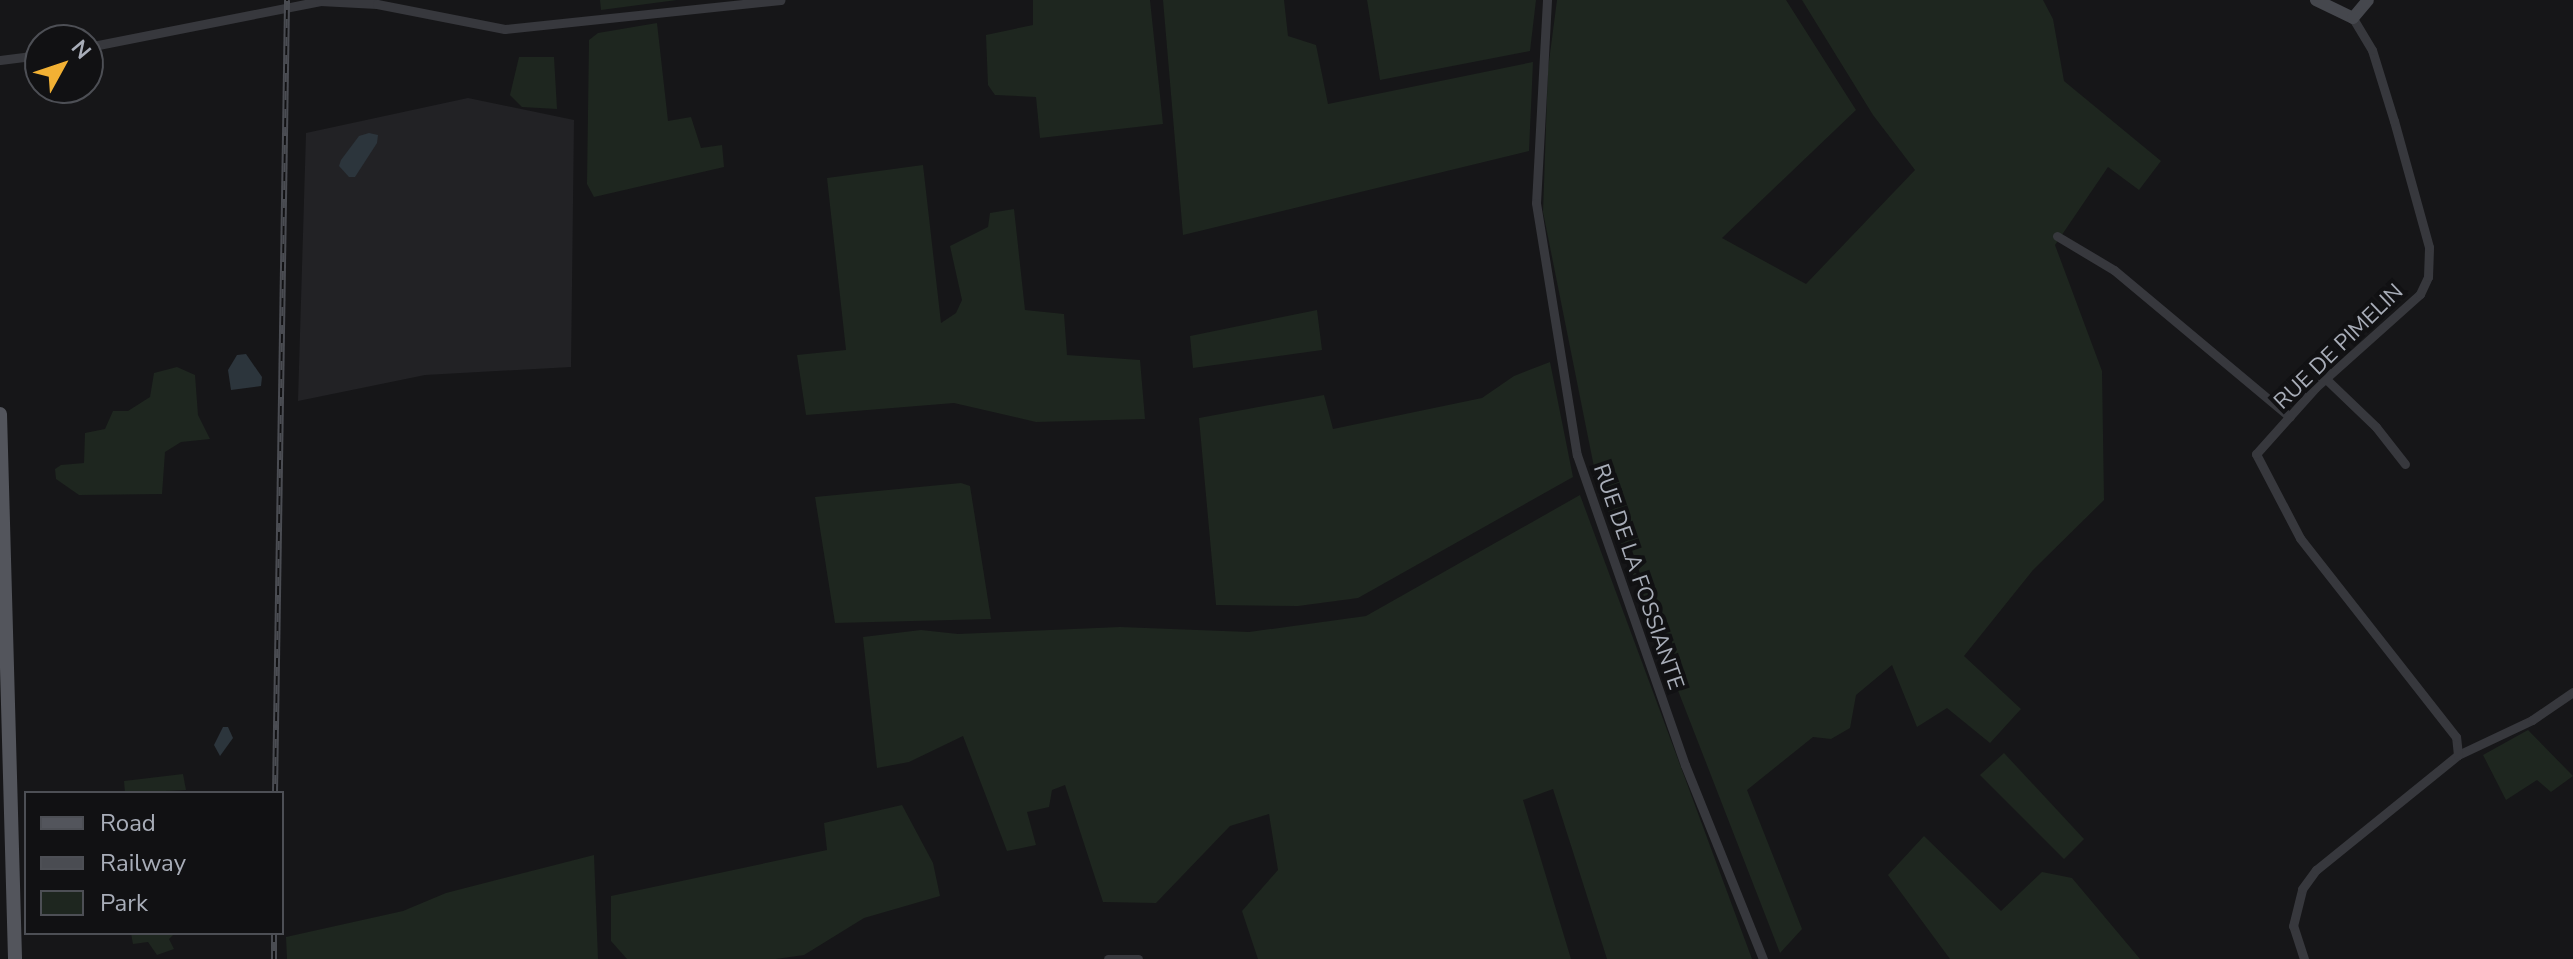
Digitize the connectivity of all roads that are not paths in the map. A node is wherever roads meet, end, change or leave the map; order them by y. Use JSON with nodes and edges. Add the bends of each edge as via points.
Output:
{"nodes":[{"id":1,"x":780,"y":0,"type":"edge"},
{"id":2,"x":1547,"y":0,"type":"edge"},
{"id":3,"x":2316,"y":0,"type":"edge"},
{"id":4,"x":2368,"y":0,"type":"edge"},
{"id":5,"x":2353,"y":18,"type":"junction"},
{"id":6,"x":104,"y":44,"type":"edge"},
{"id":7,"x":24,"y":57,"type":"edge"},
{"id":8,"x":0,"y":60,"type":"edge"},
{"id":9,"x":2057,"y":236,"type":"dead end"},
{"id":10,"x":2326,"y":379,"type":"junction"},
{"id":11,"x":0,"y":414,"type":"edge"},
{"id":12,"x":2290,"y":417,"type":"junction"},
{"id":13,"x":2405,"y":464,"type":"dead end"},
{"id":14,"x":2573,"y":692,"type":"edge"},
{"id":15,"x":2456,"y":737,"type":"junction"},
{"id":16,"x":2470,"y":749,"type":"junction"},
{"id":17,"x":2458,"y":755,"type":"junction"},
{"id":18,"x":15,"y":959,"type":"edge"},
{"id":19,"x":1108,"y":959,"type":"edge"},
{"id":20,"x":1138,"y":959,"type":"edge"},
{"id":21,"x":1763,"y":959,"type":"edge"},
{"id":22,"x":2304,"y":959,"type":"edge"}],
"edges":[{"from":1,"to":6,"type":"street","via":[[505,29],[377,4],[320,1]]},
{"from":2,"to":21,"type":"street","name":"RUE DE LA FOSSIANTE","via":[[1536,203],[1577,455],[1685,765]]},
{"from":3,"to":5,"type":"main road"},
{"from":4,"to":5,"type":"main road"},
{"from":5,"to":10,"type":"street","name":"RUE DE PIMELIN","via":[[2372,50],[2430,265],[2420,294]]},
{"from":7,"to":8,"type":"street"},
{"from":9,"to":12,"type":"street","via":[[2114,270]]},
{"from":10,"to":12,"type":"street","name":"RUE DE PIMELIN"},
{"from":10,"to":13,"type":"street"},
{"from":11,"to":18,"type":"main road"},
{"from":12,"to":15,"type":"street","name":"RUE DE PIMELIN","via":[[2256,454],[2275,492],[2327,576]]},
{"from":14,"to":16,"type":"street","via":[[2532,720]]},
{"from":15,"to":16,"type":"street","name":"RUE DE PIMELIN"},
{"from":15,"to":17,"type":"street"},
{"from":16,"to":17,"type":"street"},
{"from":17,"to":22,"type":"street","via":[[2316,870],[2302,889],[2295,915]]},
{"from":19,"to":20,"type":"street"}]}
